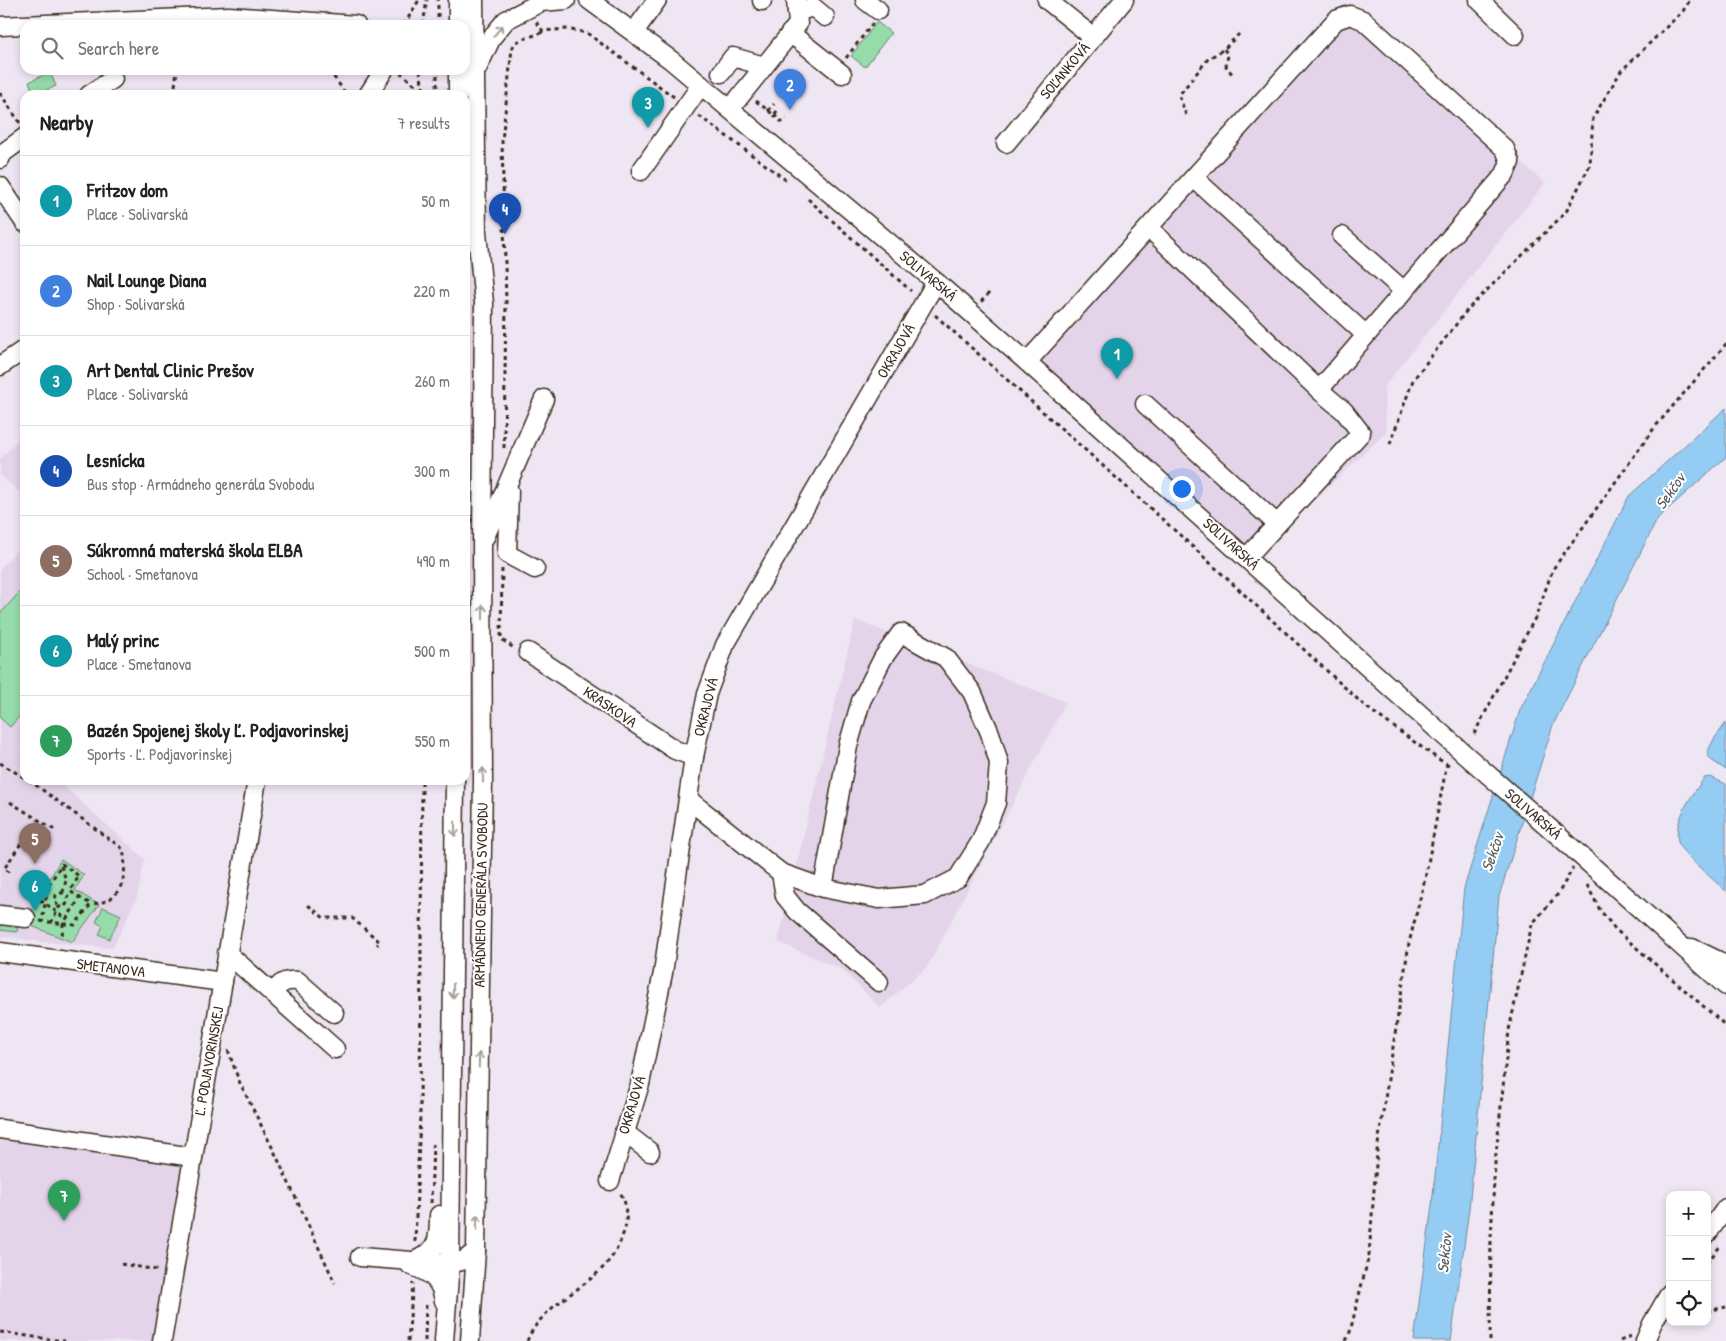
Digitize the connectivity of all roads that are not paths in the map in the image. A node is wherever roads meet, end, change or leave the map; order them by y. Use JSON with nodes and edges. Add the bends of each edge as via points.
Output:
{"nodes":[{"id":1,"x":458,"y":0,"type":"edge"},
{"id":2,"x":474,"y":0,"type":"edge"},
{"id":3,"x":566,"y":0,"type":"edge"},
{"id":4,"x":657,"y":0,"type":"edge"},
{"id":5,"x":1047,"y":0,"type":"edge"},
{"id":6,"x":1124,"y":0,"type":"edge"},
{"id":7,"x":1479,"y":0,"type":"edge"},
{"id":8,"x":593,"y":3,"type":"edge"},
{"id":9,"x":796,"y":6,"type":"edge"},
{"id":10,"x":825,"y":17,"type":"dead end"},
{"id":11,"x":137,"y":20,"type":"edge"},
{"id":12,"x":285,"y":20,"type":"edge"},
{"id":13,"x":458,"y":20,"type":"edge"},
{"id":14,"x":20,"y":25,"type":"edge"},
{"id":15,"x":0,"y":26,"type":"edge"},
{"id":16,"x":634,"y":32,"type":"junction"},
{"id":17,"x":790,"y":33,"type":"junction"},
{"id":18,"x":1515,"y":35,"type":"dead end"},
{"id":19,"x":1093,"y":37,"type":"junction"},
{"id":20,"x":764,"y":66,"type":"junction"},
{"id":21,"x":842,"y":69,"type":"road end"},
{"id":22,"x":721,"y":72,"type":"dead end"},
{"id":23,"x":475,"y":74,"type":"junction"},
{"id":24,"x":382,"y":75,"type":"edge"},
{"id":25,"x":384,"y":75,"type":"edge"},
{"id":26,"x":458,"y":75,"type":"edge"},
{"id":27,"x":113,"y":80,"type":"dead end"},
{"id":28,"x":701,"y":85,"type":"junction"},
{"id":29,"x":96,"y":90,"type":"edge"},
{"id":30,"x":371,"y":90,"type":"edge"},
{"id":31,"x":382,"y":90,"type":"edge"},
{"id":32,"x":458,"y":90,"type":"edge"},
{"id":33,"x":730,"y":109,"type":"junction"},
{"id":34,"x":20,"y":141,"type":"edge"},
{"id":35,"x":1006,"y":143,"type":"dead end"},
{"id":36,"x":0,"y":159,"type":"edge"},
{"id":37,"x":641,"y":171,"type":"dead end"},
{"id":38,"x":1194,"y":178,"type":"junction"},
{"id":39,"x":0,"y":186,"type":"edge"},
{"id":40,"x":20,"y":216,"type":"edge"},
{"id":41,"x":1148,"y":228,"type":"junction"},
{"id":42,"x":1342,"y":236,"type":"dead end"},
{"id":43,"x":936,"y":282,"type":"junction"},
{"id":44,"x":1404,"y":292,"type":"junction"},
{"id":45,"x":1366,"y":335,"type":"junction"},
{"id":46,"x":20,"y":352,"type":"edge"},
{"id":47,"x":1027,"y":362,"type":"junction"},
{"id":48,"x":0,"y":366,"type":"edge"},
{"id":49,"x":1319,"y":390,"type":"junction"},
{"id":50,"x":544,"y":399,"type":"dead end"},
{"id":51,"x":1145,"y":404,"type":"dead end"},
{"id":52,"x":509,"y":480,"type":"junction"},
{"id":53,"x":1277,"y":524,"type":"junction"},
{"id":54,"x":482,"y":544,"type":"junction"},
{"id":55,"x":1246,"y":558,"type":"junction"},
{"id":56,"x":535,"y":569,"type":"dead end"},
{"id":57,"x":528,"y":652,"type":"dead end"},
{"id":58,"x":694,"y":757,"type":"junction"},
{"id":59,"x":255,"y":785,"type":"edge"},
{"id":60,"x":455,"y":785,"type":"edge"},
{"id":61,"x":689,"y":800,"type":"junction"},
{"id":62,"x":781,"y":873,"type":"junction"},
{"id":63,"x":823,"y":888,"type":"junction"},
{"id":64,"x":0,"y":915,"type":"edge"},
{"id":65,"x":33,"y":920,"type":"road end"},
{"id":66,"x":1676,"y":941,"type":"junction"},
{"id":67,"x":0,"y":952,"type":"edge"},
{"id":68,"x":227,"y":953,"type":"junction"},
{"id":69,"x":1726,"y":968,"type":"edge"},
{"id":70,"x":222,"y":982,"type":"junction"},
{"id":71,"x":879,"y":982,"type":"dead end"},
{"id":72,"x":1726,"y":986,"type":"edge"},
{"id":73,"x":273,"y":994,"type":"junction"},
{"id":74,"x":334,"y":1013,"type":"dead end"},
{"id":75,"x":335,"y":1049,"type":"dead end"},
{"id":76,"x":0,"y":1128,"type":"edge"},
{"id":77,"x":624,"y":1132,"type":"junction"},
{"id":78,"x":451,"y":1140,"type":"junction"},
{"id":79,"x":650,"y":1152,"type":"dead end"},
{"id":80,"x":193,"y":1157,"type":"junction"},
{"id":81,"x":610,"y":1181,"type":"road end"},
{"id":82,"x":1726,"y":1208,"type":"edge"},
{"id":83,"x":1726,"y":1213,"type":"edge"},
{"id":84,"x":1711,"y":1229,"type":"edge"},
{"id":85,"x":1711,"y":1230,"type":"edge"},
{"id":86,"x":476,"y":1251,"type":"junction"},
{"id":87,"x":360,"y":1257,"type":"dead end"},
{"id":88,"x":450,"y":1264,"type":"junction"},
{"id":89,"x":418,"y":1267,"type":"junction"},
{"id":90,"x":1666,"y":1300,"type":"edge"},
{"id":91,"x":446,"y":1313,"type":"junction"},
{"id":92,"x":162,"y":1341,"type":"edge"},
{"id":93,"x":444,"y":1341,"type":"edge"},
{"id":94,"x":460,"y":1341,"type":"edge"},
{"id":95,"x":470,"y":1341,"type":"edge"},
{"id":96,"x":1645,"y":1341,"type":"edge"}],
"edges":[{"from":1,"to":13,"type":"street"},
{"from":2,"to":23,"type":"street","name":"ARMÁDNEHO GENERÁLA SVOBODU"},
{"from":3,"to":8,"type":"street"},
{"from":23,"to":3,"type":"street","one_way":true,"via":[[492,37],[506,20],[541,2]]},
{"from":4,"to":16,"type":"street"},
{"from":5,"to":19,"type":"street"},
{"from":6,"to":19,"type":"street","name":"SOĽANKOVÁ"},
{"from":7,"to":18,"type":"street"},
{"from":8,"to":16,"type":"street","name":"SOLIVARSKÁ"},
{"from":9,"to":10,"type":"street","via":[[813,8]]},
{"from":9,"to":17,"type":"street","via":[[798,24]]},
{"from":11,"to":12,"type":"street","via":[[229,16]]},
{"from":14,"to":15,"type":"street"},
{"from":16,"to":28,"type":"street","name":"SOLIVARSKÁ"},
{"from":17,"to":20,"type":"street"},
{"from":17,"to":21,"type":"street"},
{"from":19,"to":35,"type":"street","name":"SOĽANKOVÁ"},
{"from":20,"to":22,"type":"street","via":[[733,57]]},
{"from":20,"to":33,"type":"street"},
{"from":23,"to":54,"type":"street","name":"ARMÁDNEHO GENERÁLA SVOBODU","via":[[477,233],[484,303]]},
{"from":24,"to":30,"type":"street"},
{"from":25,"to":31,"type":"street"},
{"from":26,"to":32,"type":"street"},
{"from":27,"to":29,"type":"street"},
{"from":28,"to":33,"type":"street","name":"SOLIVARSKÁ"},
{"from":28,"to":37,"type":"street"},
{"from":33,"to":43,"type":"street","name":"SOLIVARSKÁ"},
{"from":34,"to":36,"type":"street"},
{"from":38,"to":41,"type":"street"},
{"from":38,"to":44,"type":"street","via":[[1336,20],[1350,16],[1362,20],[1505,150],[1510,162],[1504,174]]},
{"from":38,"to":45,"type":"street"},
{"from":39,"to":40,"type":"street"},
{"from":41,"to":47,"type":"street"},
{"from":41,"to":49,"type":"street"},
{"from":42,"to":44,"type":"street"},
{"from":43,"to":47,"type":"street","name":"SOLIVARSKÁ"},
{"from":43,"to":58,"type":"street","name":"OKRAJOVÁ","via":[[725,645],[707,694]]},
{"from":44,"to":45,"type":"street"},
{"from":45,"to":49,"type":"street"},
{"from":46,"to":48,"type":"street"},
{"from":47,"to":55,"type":"street","name":"SOLIVARSKÁ"},
{"from":49,"to":53,"type":"street","via":[[1344,411],[1360,433]]},
{"from":50,"to":52,"type":"street"},
{"from":51,"to":53,"type":"street"},
{"from":52,"to":54,"type":"street"},
{"from":52,"to":56,"type":"street","via":[[507,554]]},
{"from":53,"to":55,"type":"street"},
{"from":86,"to":54,"type":"street","name":"ARMÁDNEHO GENERÁLA SVOBODU","one_way":true,"via":[[483,780]]},
{"from":55,"to":66,"type":"street","name":"SOLIVARSKÁ","via":[[1462,762],[1562,838]]},
{"from":57,"to":58,"type":"street","name":"KRASKOVA","via":[[675,750]]},
{"from":58,"to":61,"type":"street","name":"OKRAJOVÁ"},
{"from":59,"to":68,"type":"street","name":"Ľ. PODJAVORINSKEJ"},
{"from":60,"to":78,"type":"street","name":"ARMÁDNEHO GENERÁLA SVOBODU","one_way":true},
{"from":61,"to":62,"type":"street"},
{"from":61,"to":77,"type":"street","name":"OKRAJOVÁ","via":[[663,973],[640,1084]]},
{"from":62,"to":63,"type":"street"},
{"from":62,"to":71,"type":"street","via":[[785,896],[797,911]]},
{"from":63,"to":63,"type":"street","via":[[879,899],[925,894],[958,878],[981,841],[996,803],[999,763],[972,692],[946,658],[901,633],[883,658],[861,701],[848,746]]},
{"from":64,"to":65,"type":"street"},
{"from":66,"to":69,"type":"street","via":[[1717,960]]},
{"from":66,"to":72,"type":"street","name":"SOLIVARSKÁ"},
{"from":67,"to":70,"type":"street","name":"SMETANOVA"},
{"from":68,"to":70,"type":"street","name":"Ľ. PODJAVORINSKEJ"},
{"from":68,"to":73,"type":"street"},
{"from":70,"to":80,"type":"street","name":"Ľ. PODJAVORINSKEJ"},
{"from":73,"to":74,"type":"street","via":[[279,984],[288,980],[298,981]]},
{"from":73,"to":75,"type":"street"},
{"from":76,"to":80,"type":"street"},
{"from":77,"to":79,"type":"street"},
{"from":77,"to":81,"type":"street","name":"OKRAJOVÁ"},
{"from":78,"to":88,"type":"street","name":"ARMÁDNEHO GENERÁLA SVOBODU"},
{"from":78,"to":89,"type":"street","via":[[440,1185],[439,1236],[436,1245]]},
{"from":80,"to":92,"type":"street","name":"Ľ. PODJAVORINSKEJ"},
{"from":82,"to":84,"type":"street"},
{"from":83,"to":85,"type":"street"},
{"from":86,"to":88,"type":"street","via":[[465,1260]]},
{"from":86,"to":95,"type":"street","name":"ARMÁDNEHO GENERÁLA SVOBODU"},
{"from":87,"to":89,"type":"street","via":[[396,1260]]},
{"from":88,"to":89,"type":"street"},
{"from":88,"to":91,"type":"street","name":"ARMÁDNEHO GENERÁLA SVOBODU"},
{"from":88,"to":94,"type":"street","via":[[462,1274],[464,1282]]},
{"from":89,"to":91,"type":"street","via":[[436,1278],[443,1292]]},
{"from":90,"to":96,"type":"street"},
{"from":91,"to":93,"type":"street","name":"ARMÁDNEHO GENERÁLA SVOBODU"}]}
